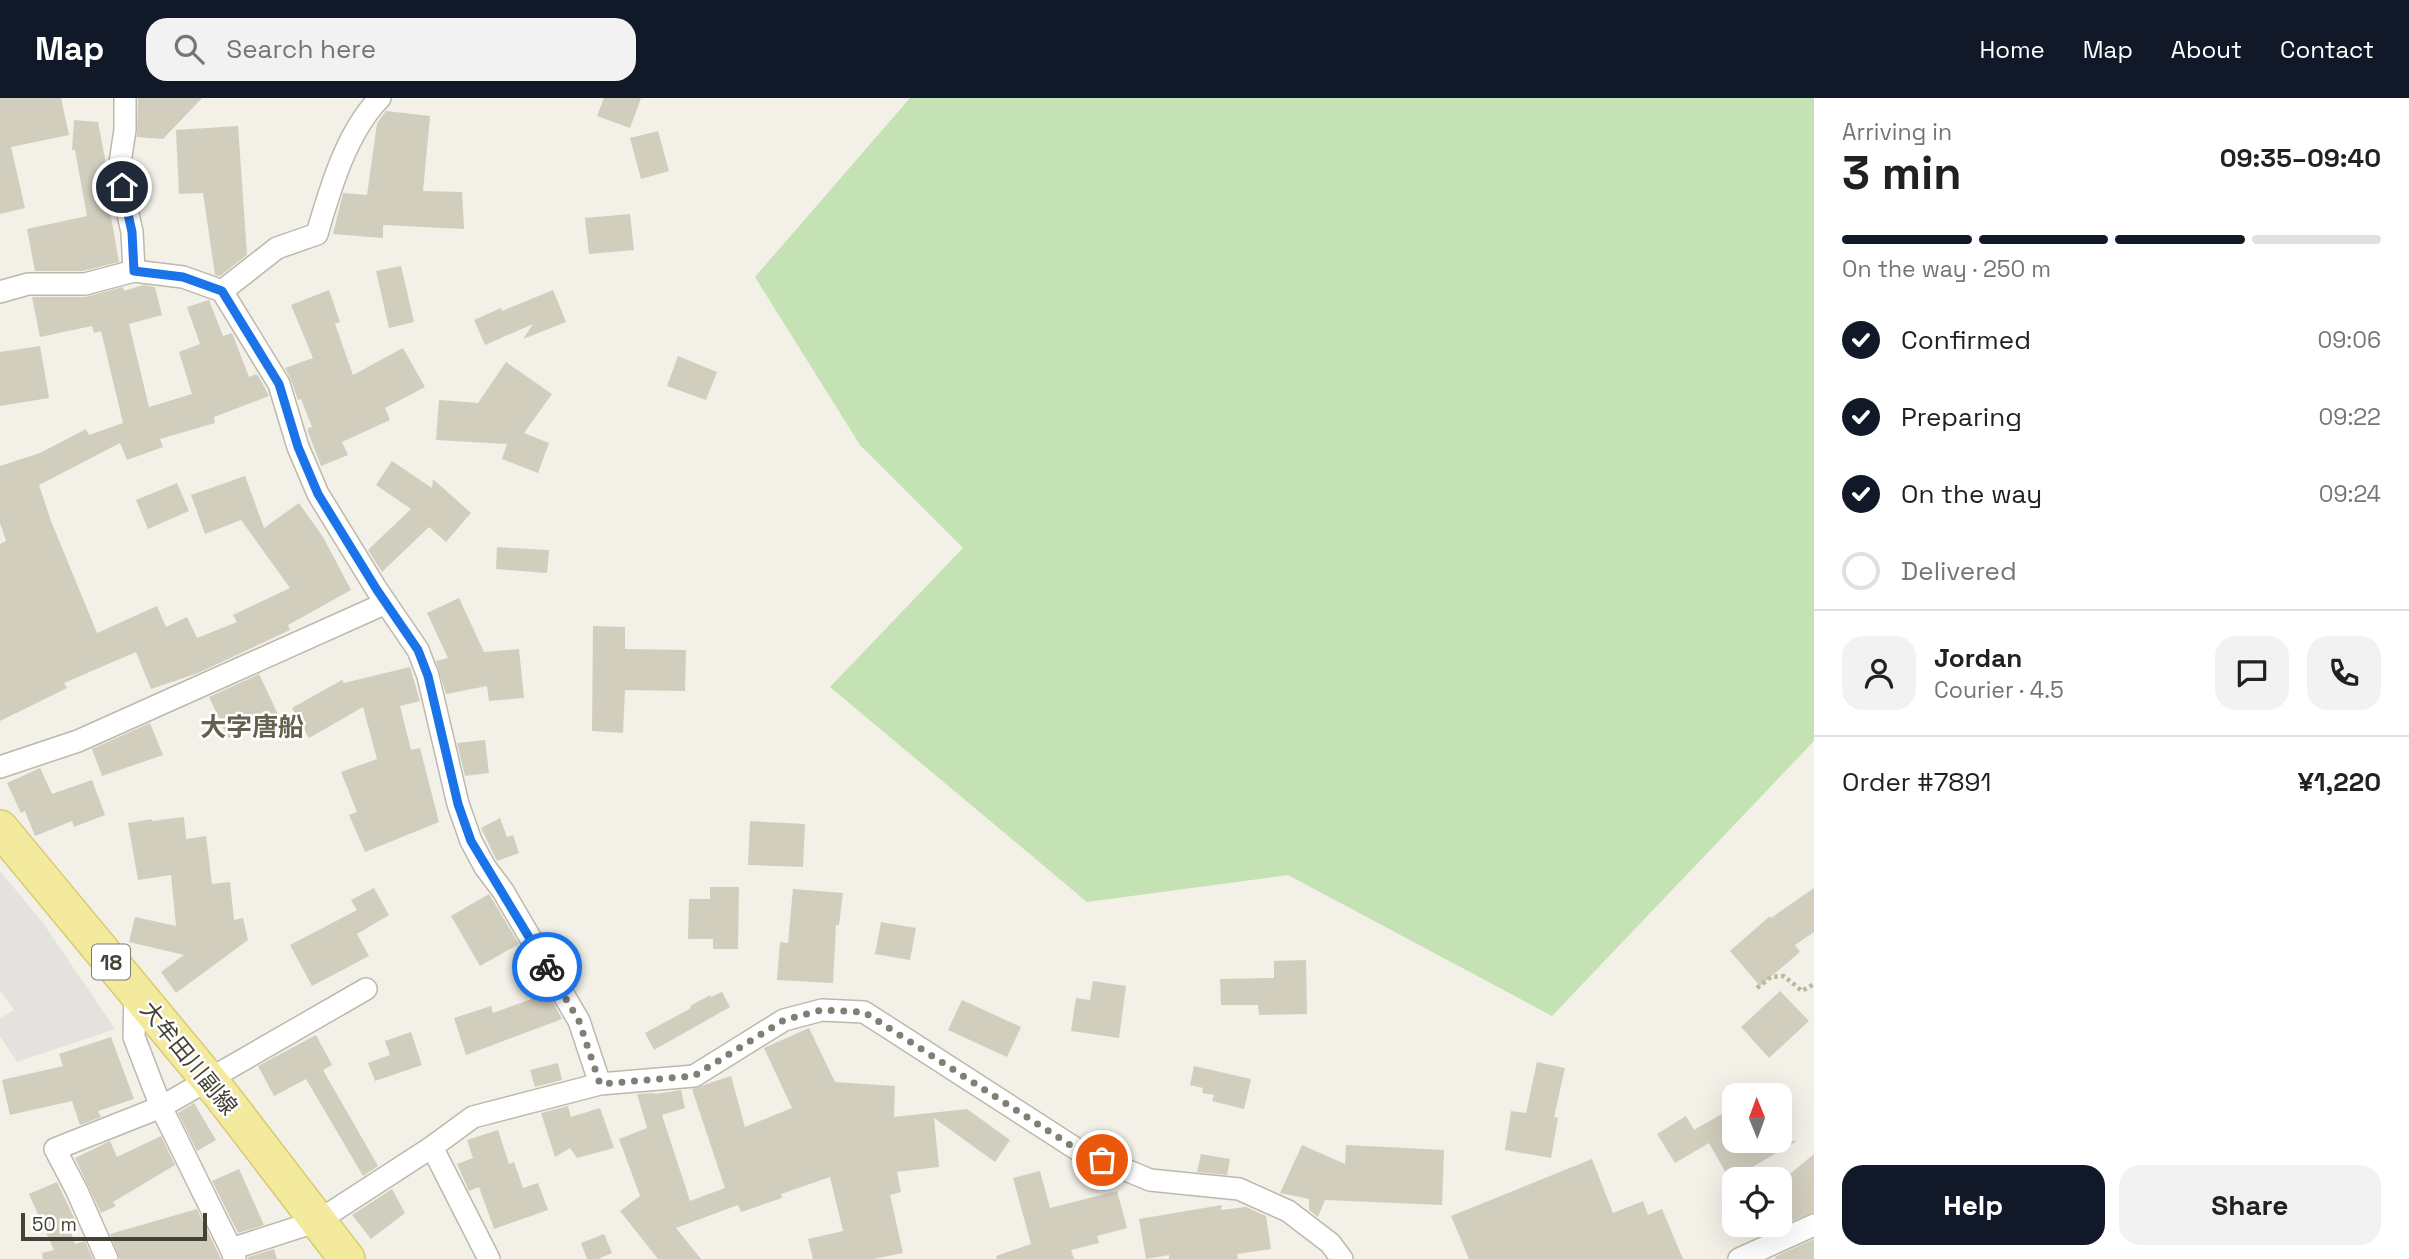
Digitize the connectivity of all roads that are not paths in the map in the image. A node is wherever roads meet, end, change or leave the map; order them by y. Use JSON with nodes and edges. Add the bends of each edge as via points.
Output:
{"nodes":[{"id":1,"x":125,"y":98,"type":"edge"},
{"id":2,"x":380,"y":98,"type":"edge"},
{"id":3,"x":134,"y":271,"type":"junction"},
{"id":4,"x":222,"y":291,"type":"junction"},
{"id":5,"x":0,"y":292,"type":"edge"},
{"id":6,"x":386,"y":603,"type":"junction"},
{"id":7,"x":0,"y":768,"type":"edge"},
{"id":8,"x":0,"y":828,"type":"edge"},
{"id":9,"x":366,"y":989,"type":"dead end"},
{"id":10,"x":135,"y":990,"type":"junction"},
{"id":11,"x":209,"y":1080,"type":"junction"},
{"id":12,"x":600,"y":1084,"type":"junction"},
{"id":13,"x":161,"y":1107,"type":"junction"},
{"id":14,"x":432,"y":1147,"type":"junction"},
{"id":15,"x":317,"y":1221,"type":"junction"},
{"id":16,"x":1814,"y":1225,"type":"edge"},
{"id":17,"x":233,"y":1254,"type":"edge"},
{"id":18,"x":107,"y":1259,"type":"edge"},
{"id":19,"x":347,"y":1259,"type":"edge"},
{"id":20,"x":489,"y":1259,"type":"edge"},
{"id":21,"x":1342,"y":1259,"type":"edge"},
{"id":22,"x":1739,"y":1259,"type":"edge"}],
"edges":[{"from":1,"to":3,"type":"street","via":[[120,163]]},
{"from":2,"to":4,"type":"street","via":[[346,149],[317,234],[277,248]]},
{"from":3,"to":4,"type":"street","via":[[183,277]]},
{"from":3,"to":5,"type":"street","via":[[85,284],[29,284]]},
{"from":4,"to":6,"type":"street","via":[[279,384],[318,494]]},
{"from":6,"to":7,"type":"street","via":[[78,741]]},
{"from":6,"to":12,"type":"street","via":[[418,650],[428,676],[471,841],[579,1021]]},
{"from":8,"to":10,"type":"main road","name":"大牟田川副線","number":"18"},
{"from":9,"to":11,"type":"street"},
{"from":10,"to":11,"type":"main road","name":"大牟田川副線","number":"18"},
{"from":10,"to":13,"type":"street","via":[[134,1037]]},
{"from":11,"to":13,"type":"street"},
{"from":11,"to":15,"type":"main road","name":"大牟田川副線","number":"18"},
{"from":12,"to":14,"type":"street","via":[[473,1117]]},
{"from":12,"to":21,"type":"street","via":[[694,1076],[784,1020],[822,1010],[864,1012],[1078,1150],[1150,1180],[1239,1189],[1288,1211]]},
{"from":13,"to":17,"type":"street"},
{"from":13,"to":18,"type":"street","via":[[55,1149]]},
{"from":14,"to":15,"type":"street"},
{"from":14,"to":20,"type":"street"},
{"from":15,"to":17,"type":"street"},
{"from":15,"to":19,"type":"main road","name":"大牟田川副線","number":"18"},
{"from":16,"to":22,"type":"street"}]}
